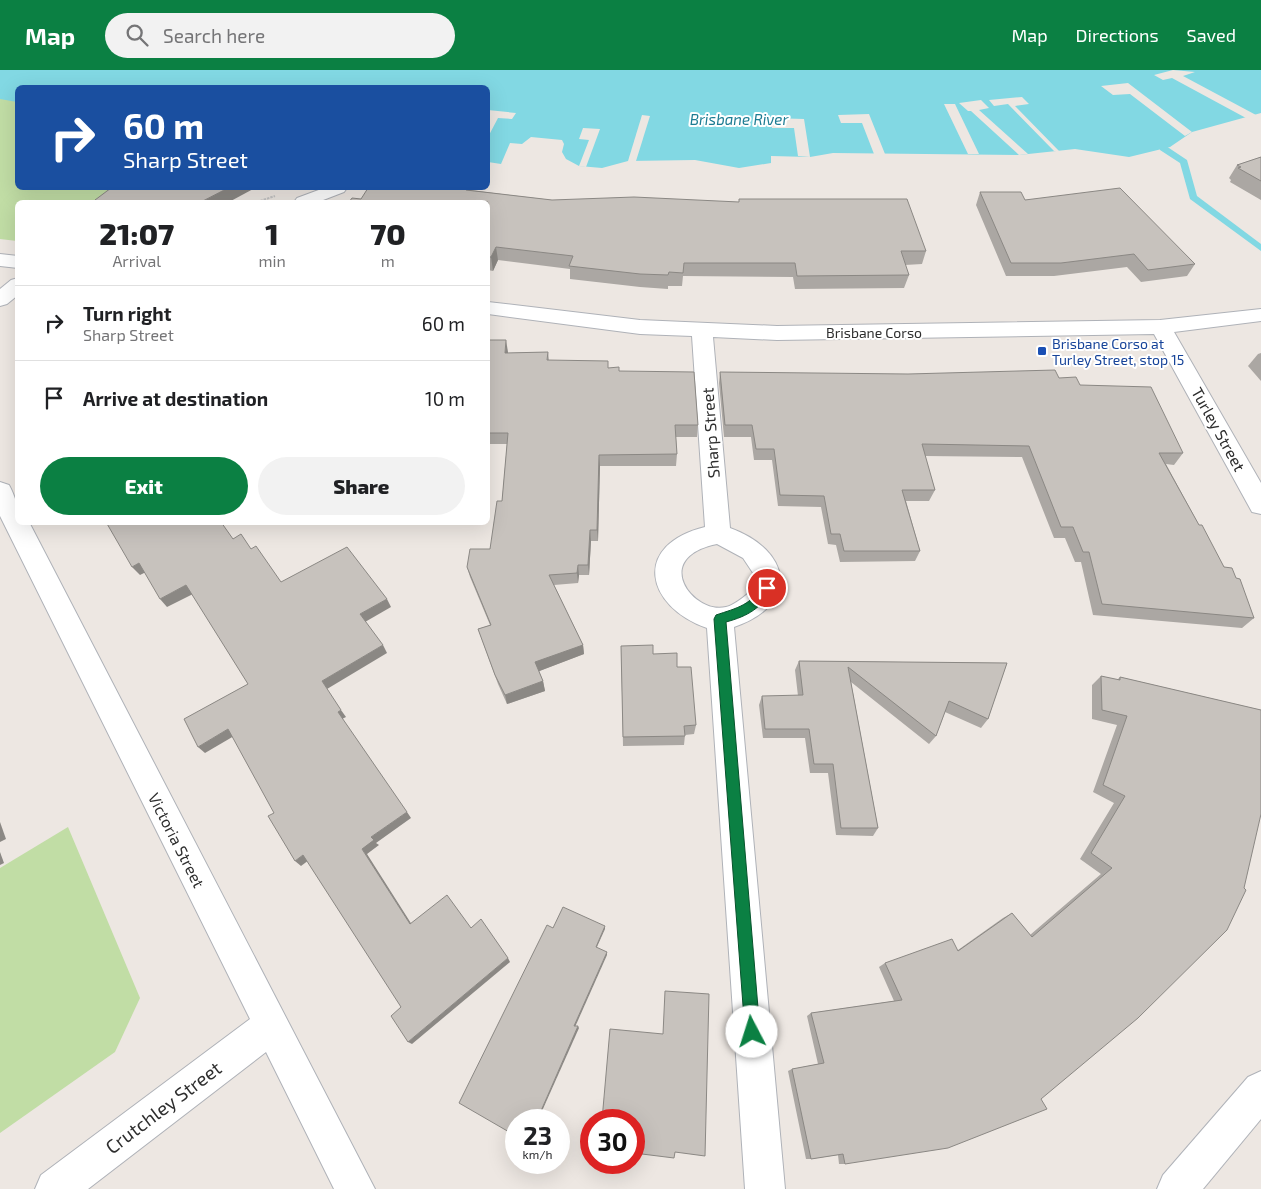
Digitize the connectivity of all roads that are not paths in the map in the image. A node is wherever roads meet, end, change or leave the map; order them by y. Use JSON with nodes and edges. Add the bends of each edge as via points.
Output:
{"nodes":[{"id":1,"x":333,"y":190,"type":"edge"},
{"id":2,"x":308,"y":200,"type":"edge"},
{"id":3,"x":0,"y":260,"type":"edge"},
{"id":4,"x":15,"y":262,"type":"edge"},
{"id":5,"x":15,"y":287,"type":"edge"},
{"id":6,"x":0,"y":300,"type":"edge"},
{"id":7,"x":490,"y":308,"type":"edge"},
{"id":8,"x":1261,"y":315,"type":"edge"},
{"id":9,"x":1160,"y":327,"type":"junction"},
{"id":10,"x":702,"y":331,"type":"junction"},
{"id":11,"x":0,"y":491,"type":"edge"},
{"id":12,"x":1261,"y":505,"type":"edge"},
{"id":13,"x":15,"y":521,"type":"edge"},
{"id":14,"x":17,"y":525,"type":"edge"},
{"id":15,"x":718,"y":534,"type":"junction"},
{"id":16,"x":720,"y":619,"type":"junction"},
{"id":17,"x":271,"y":1026,"type":"junction"},
{"id":18,"x":1261,"y":1090,"type":"edge"},
{"id":19,"x":55,"y":1189,"type":"edge"},
{"id":20,"x":355,"y":1189,"type":"edge"},
{"id":21,"x":764,"y":1189,"type":"edge"},
{"id":22,"x":1177,"y":1189,"type":"edge"}],
"edges":[{"from":1,"to":2,"type":"street"},
{"from":3,"to":4,"type":"street"},
{"from":5,"to":6,"type":"street"},
{"from":7,"to":10,"type":"street","name":"Brisbane Corso","via":[[640,327]]},
{"from":8,"to":9,"type":"street","name":"Brisbane Corso"},
{"from":9,"to":10,"type":"street","name":"Brisbane Corso"},
{"from":9,"to":12,"type":"street","name":"Turley Street"},
{"from":10,"to":15,"type":"street","name":"Sharp Street"},
{"from":11,"to":13,"type":"street","name":"Victoria Street"},
{"from":14,"to":17,"type":"street","name":"Victoria Street"},
{"from":15,"to":16,"type":"street","via":[[755,552],[768,574],[767,588],[760,600],[741,613]]},
{"from":15,"to":16,"type":"street","via":[[690,541],[678,550],[669,565],[668,578],[673,592],[684,604]]},
{"from":16,"to":21,"type":"street"},
{"from":17,"to":19,"type":"street","name":"Crutchley Street"},
{"from":17,"to":20,"type":"street","name":"Victoria Street"},
{"from":18,"to":22,"type":"street"}]}
